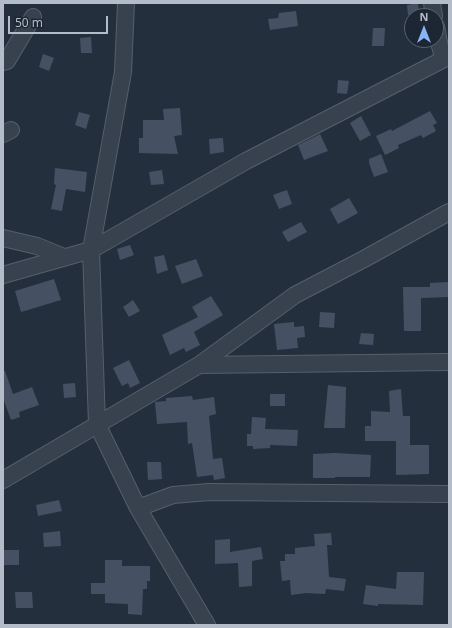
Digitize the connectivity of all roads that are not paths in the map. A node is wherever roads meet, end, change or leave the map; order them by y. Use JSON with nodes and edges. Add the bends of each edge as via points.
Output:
{"nodes":[{"id":1,"x":126,"y":3,"type":"edge"},
{"id":2,"x":33,"y":17,"type":"dead end"},
{"id":3,"x":442,"y":48,"type":"edge"},
{"id":4,"x":446,"y":57,"type":"edge"},
{"id":5,"x":3,"y":62,"type":"edge"},
{"id":6,"x":449,"y":212,"type":"edge"},
{"id":7,"x":3,"y":238,"type":"edge"},
{"id":8,"x":91,"y":250,"type":"junction"},
{"id":9,"x":64,"y":258,"type":"junction"},
{"id":10,"x":3,"y":275,"type":"edge"},
{"id":11,"x":449,"y":362,"type":"edge"},
{"id":12,"x":199,"y":365,"type":"junction"},
{"id":13,"x":97,"y":424,"type":"junction"},
{"id":14,"x":3,"y":480,"type":"edge"},
{"id":15,"x":449,"y":494,"type":"edge"},
{"id":16,"x":138,"y":508,"type":"junction"},
{"id":17,"x":207,"y":625,"type":"edge"}],
"edges":[{"from":1,"to":8,"type":"street","via":[[123,72]]},
{"from":2,"to":5,"type":"street","via":[[7,61]]},
{"from":3,"to":4,"type":"street"},
{"from":4,"to":8,"type":"street","via":[[246,161]]},
{"from":6,"to":12,"type":"street","via":[[295,295]]},
{"from":7,"to":9,"type":"street","via":[[37,246]]},
{"from":8,"to":9,"type":"street"},
{"from":8,"to":13,"type":"street"},
{"from":9,"to":10,"type":"street"},
{"from":11,"to":12,"type":"street"},
{"from":12,"to":13,"type":"street"},
{"from":13,"to":14,"type":"street"},
{"from":13,"to":16,"type":"street"},
{"from":15,"to":16,"type":"street","via":[[209,492],[173,496]]},
{"from":16,"to":17,"type":"street"}]}
